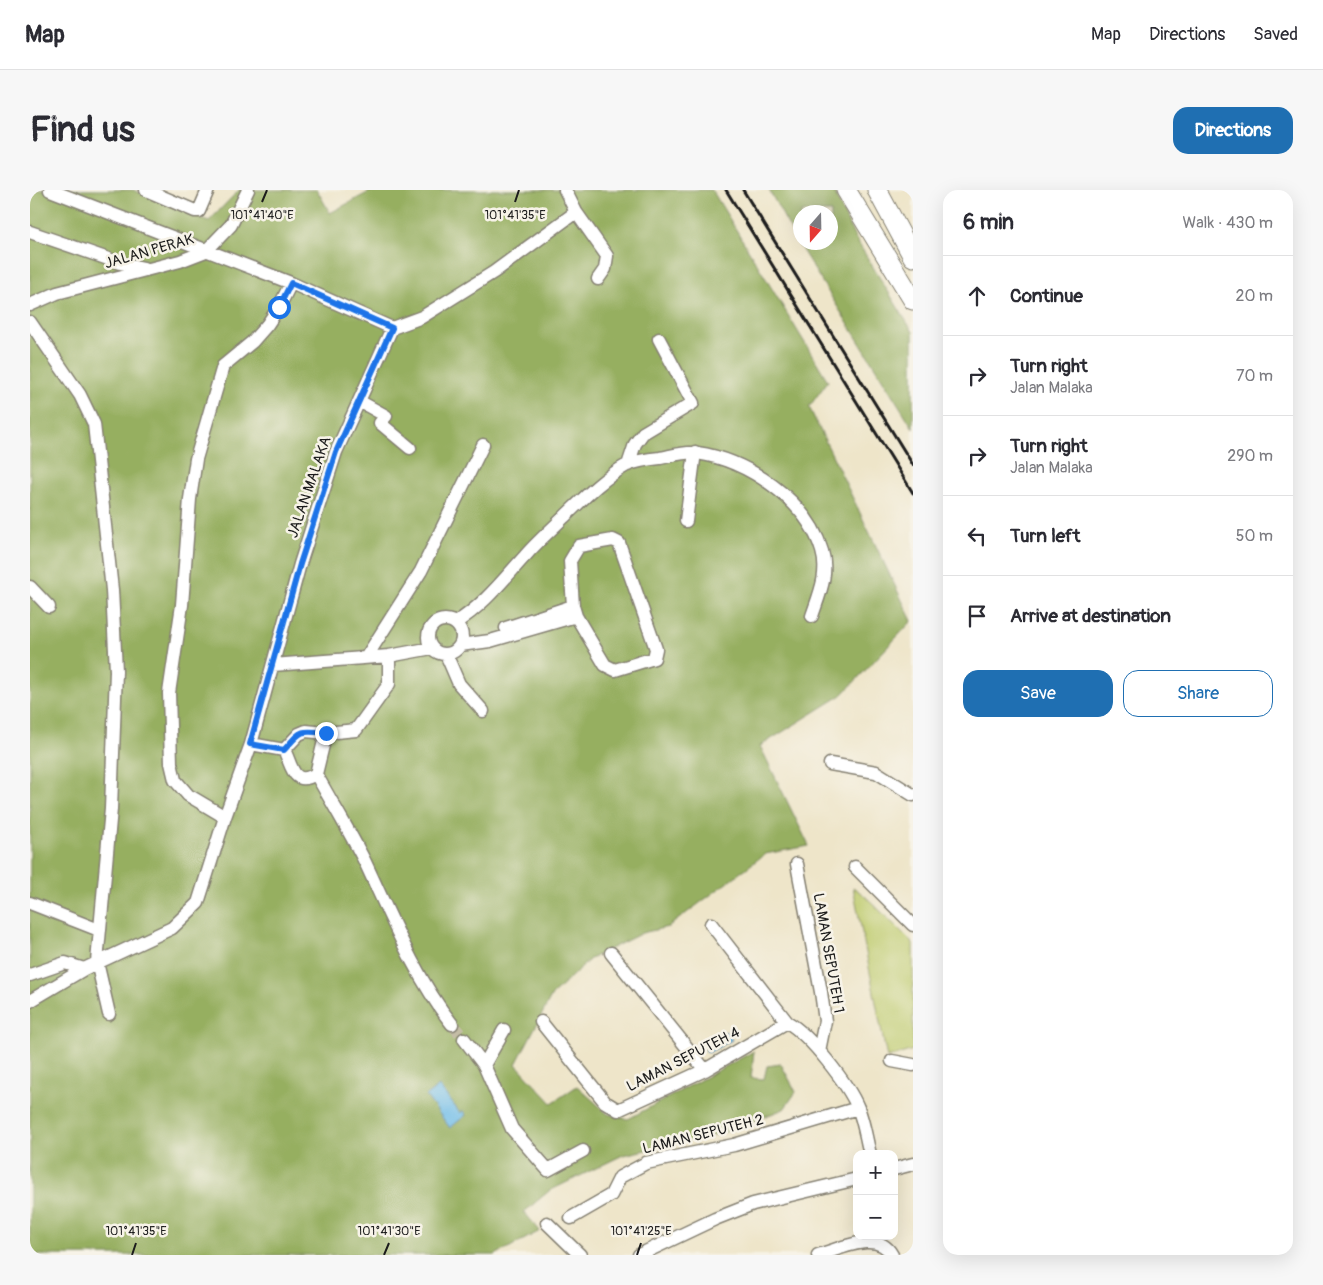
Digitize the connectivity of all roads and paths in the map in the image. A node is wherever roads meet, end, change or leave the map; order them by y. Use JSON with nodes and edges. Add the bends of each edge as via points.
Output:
{"nodes":[{"id":1,"x":50,"y":190,"type":"edge"},
{"id":2,"x":146,"y":190,"type":"edge"},
{"id":3,"x":208,"y":190,"type":"edge"},
{"id":4,"x":248,"y":190,"type":"edge"},
{"id":5,"x":565,"y":190,"type":"edge"},
{"id":6,"x":846,"y":190,"type":"edge"},
{"id":7,"x":851,"y":190,"type":"edge"},
{"id":8,"x":876,"y":190,"type":"edge"},
{"id":9,"x":890,"y":190,"type":"edge"},
{"id":10,"x":576,"y":212,"type":"junction"},
{"id":11,"x":913,"y":231,"type":"edge"},
{"id":12,"x":30,"y":232,"type":"edge"},
{"id":13,"x":206,"y":251,"type":"junction"},
{"id":14,"x":913,"y":257,"type":"edge"},
{"id":15,"x":148,"y":269,"type":"junction"},
{"id":16,"x":598,"y":279,"type":"dead end"},
{"id":17,"x":291,"y":283,"type":"junction"},
{"id":18,"x":913,"y":298,"type":"edge"},
{"id":19,"x":30,"y":305,"type":"edge"},
{"id":20,"x":30,"y":322,"type":"edge"},
{"id":21,"x":392,"y":328,"type":"junction"},
{"id":22,"x":659,"y":339,"type":"dead end"},
{"id":23,"x":359,"y":401,"type":"junction"},
{"id":24,"x":483,"y":445,"type":"dead end"},
{"id":25,"x":410,"y":448,"type":"dead end"},
{"id":26,"x":695,"y":452,"type":"junction"},
{"id":27,"x":628,"y":465,"type":"junction"},
{"id":28,"x":686,"y":521,"type":"dead end"},
{"id":29,"x":30,"y":587,"type":"edge"},
{"id":30,"x":49,"y":607,"type":"dead end"},
{"id":31,"x":574,"y":611,"type":"junction"},
{"id":32,"x":812,"y":616,"type":"dead end"},
{"id":33,"x":455,"y":623,"type":"junction"},
{"id":34,"x":461,"y":641,"type":"junction"},
{"id":35,"x":432,"y":648,"type":"junction"},
{"id":36,"x":446,"y":654,"type":"junction"},
{"id":37,"x":367,"y":656,"type":"junction"},
{"id":38,"x":389,"y":656,"type":"junction"},
{"id":39,"x":273,"y":665,"type":"junction"},
{"id":40,"x":483,"y":711,"type":"dead end"},
{"id":41,"x":326,"y":733,"type":"junction"},
{"id":42,"x":250,"y":744,"type":"junction"},
{"id":43,"x":284,"y":750,"type":"junction"},
{"id":44,"x":830,"y":764,"type":"dead end"},
{"id":45,"x":316,"y":774,"type":"junction"},
{"id":46,"x":913,"y":795,"type":"edge"},
{"id":47,"x":224,"y":817,"type":"junction"},
{"id":48,"x":797,"y":864,"type":"dead end"},
{"id":49,"x":855,"y":867,"type":"dead end"},
{"id":50,"x":30,"y":903,"type":"edge"},
{"id":51,"x":711,"y":924,"type":"dead end"},
{"id":52,"x":913,"y":925,"type":"edge"},
{"id":53,"x":99,"y":930,"type":"junction"},
{"id":54,"x":611,"y":954,"type":"dead end"},
{"id":55,"x":97,"y":962,"type":"junction"},
{"id":56,"x":84,"y":969,"type":"junction"},
{"id":57,"x":30,"y":975,"type":"edge"},
{"id":58,"x":30,"y":1001,"type":"edge"},
{"id":59,"x":109,"y":1014,"type":"dead end"},
{"id":60,"x":541,"y":1022,"type":"dead end"},
{"id":61,"x":787,"y":1022,"type":"junction"},
{"id":62,"x":452,"y":1024,"type":"tunnel mouth"},
{"id":63,"x":504,"y":1030,"type":"dead end"},
{"id":64,"x":464,"y":1039,"type":"tunnel mouth"},
{"id":65,"x":819,"y":1051,"type":"junction"},
{"id":66,"x":892,"y":1061,"type":"dead end"},
{"id":67,"x":484,"y":1065,"type":"junction"},
{"id":68,"x":913,"y":1065,"type":"edge"},
{"id":69,"x":705,"y":1070,"type":"junction"},
{"id":70,"x":858,"y":1108,"type":"junction"},
{"id":71,"x":868,"y":1150,"type":"edge"},
{"id":72,"x":583,"y":1151,"type":"dead end"},
{"id":73,"x":913,"y":1164,"type":"edge"},
{"id":74,"x":898,"y":1168,"type":"edge"},
{"id":75,"x":853,"y":1180,"type":"edge"},
{"id":76,"x":571,"y":1218,"type":"dead end"},
{"id":77,"x":547,"y":1223,"type":"dead end"},
{"id":78,"x":580,"y":1255,"type":"edge"},
{"id":79,"x":640,"y":1255,"type":"edge"},
{"id":80,"x":818,"y":1255,"type":"edge"},
{"id":81,"x":892,"y":1255,"type":"edge"}],
"edges":[{"from":1,"to":13,"type":"street"},
{"from":2,"to":3,"type":"street","via":[[199,211]]},
{"from":4,"to":13,"type":"street","name":"JALAN PERAK","via":[[231,224]]},
{"from":5,"to":10,"type":"street"},
{"from":6,"to":18,"type":"highway"},
{"from":7,"to":18,"type":"highway"},
{"from":8,"to":14,"type":"highway"},
{"from":9,"to":11,"type":"highway"},
{"from":10,"to":16,"type":"street","via":[[607,256],[605,269]]},
{"from":10,"to":21,"type":"street","via":[[494,272],[422,317]]},
{"from":12,"to":15,"type":"street","via":[[120,263]]},
{"from":13,"to":15,"type":"street","name":"JALAN PERAK"},
{"from":13,"to":17,"type":"street"},
{"from":15,"to":19,"type":"street","name":"JALAN PERAK","via":[[57,293]]},
{"from":17,"to":21,"type":"street"},
{"from":17,"to":47,"type":"street","via":[[267,325],[223,366],[196,458],[190,499],[182,605],[169,693],[171,763],[175,780],[188,795]]},
{"from":20,"to":53,"type":"street","via":[[80,395],[94,424],[112,590],[116,671],[111,809]]},
{"from":21,"to":23,"type":"street","name":"JALAN MALAKA"},
{"from":22,"to":27,"type":"street","via":[[693,403],[643,433],[635,444]]},
{"from":23,"to":25,"type":"street","via":[[386,416],[380,423]]},
{"from":23,"to":39,"type":"street","name":"JALAN MALAKA","via":[[336,452],[300,564]]},
{"from":24,"to":37,"type":"street","via":[[421,571]]},
{"from":26,"to":27,"type":"street"},
{"from":26,"to":28,"type":"street"},
{"from":26,"to":32,"type":"street","via":[[731,462],[775,485],[807,520],[822,551],[824,581]]},
{"from":27,"to":33,"type":"street","via":[[593,489],[530,550],[488,598]]},
{"from":29,"to":30,"type":"street"},
{"from":31,"to":31,"type":"street","via":[[570,561],[579,546],[613,540],[619,543],[656,649],[654,658],[615,670],[605,665]]},
{"from":31,"to":34,"type":"street","via":[[490,641]]},
{"from":33,"to":34,"type":"street","via":[[460,630]]},
{"from":33,"to":35,"type":"street","via":[[448,620],[432,625],[428,640]]},
{"from":34,"to":36,"type":"street","via":[[454,651]]},
{"from":35,"to":36,"type":"street"},
{"from":35,"to":38,"type":"street"},
{"from":36,"to":40,"type":"street","via":[[459,684]]},
{"from":37,"to":38,"type":"street"},
{"from":37,"to":39,"type":"street"},
{"from":38,"to":41,"type":"street","via":[[389,684],[356,730]]},
{"from":39,"to":42,"type":"street","name":"JALAN MALAKA"},
{"from":41,"to":43,"type":"street","via":[[306,731]]},
{"from":41,"to":45,"type":"street"},
{"from":42,"to":43,"type":"street"},
{"from":42,"to":47,"type":"street","name":"JALAN MALAKA"},
{"from":43,"to":45,"type":"street","via":[[292,770],[300,778],[309,779]]},
{"from":44,"to":46,"type":"street","via":[[876,772]]},
{"from":45,"to":62,"type":"street","via":[[363,859],[398,933]]},
{"from":47,"to":55,"type":"street","name":"JALAN MALAKA","via":[[198,903],[172,928]]},
{"from":48,"to":65,"type":"street","name":"LAMAN SEPUTEH 1","via":[[825,1021]]},
{"from":49,"to":52,"type":"street"},
{"from":50,"to":53,"type":"street"},
{"from":51,"to":61,"type":"street"},
{"from":53,"to":55,"type":"street"},
{"from":54,"to":69,"type":"street"},
{"from":55,"to":56,"type":"street","name":"JALAN MALAKA"},
{"from":55,"to":59,"type":"street"},
{"from":56,"to":57,"type":"street","via":[[65,963]]},
{"from":56,"to":58,"type":"street","name":"JALAN MALAKA"},
{"from":60,"to":69,"type":"street","name":"LAMAN SEPUTEH 4","via":[[605,1102],[618,1110]]},
{"from":61,"to":65,"type":"street","via":[[797,1027]]},
{"from":61,"to":69,"type":"street","name":"LAMAN SEPUTEH 4"},
{"from":63,"to":67,"type":"street"},
{"from":64,"to":67,"type":"street"},
{"from":65,"to":70,"type":"street"},
{"from":66,"to":68,"type":"street"},
{"from":67,"to":72,"type":"street","via":[[512,1129],[548,1170]]},
{"from":70,"to":71,"type":"street"},
{"from":70,"to":76,"type":"street","name":"LAMAN SEPUTEH 2","via":[[734,1145],[646,1163],[620,1178],[611,1195]]},
{"from":73,"to":74,"type":"street"},
{"from":75,"to":79,"type":"street","via":[[753,1204]]},
{"from":77,"to":78,"type":"street"},
{"from":80,"to":81,"type":"street","via":[[868,1241],[882,1244]]}]}
